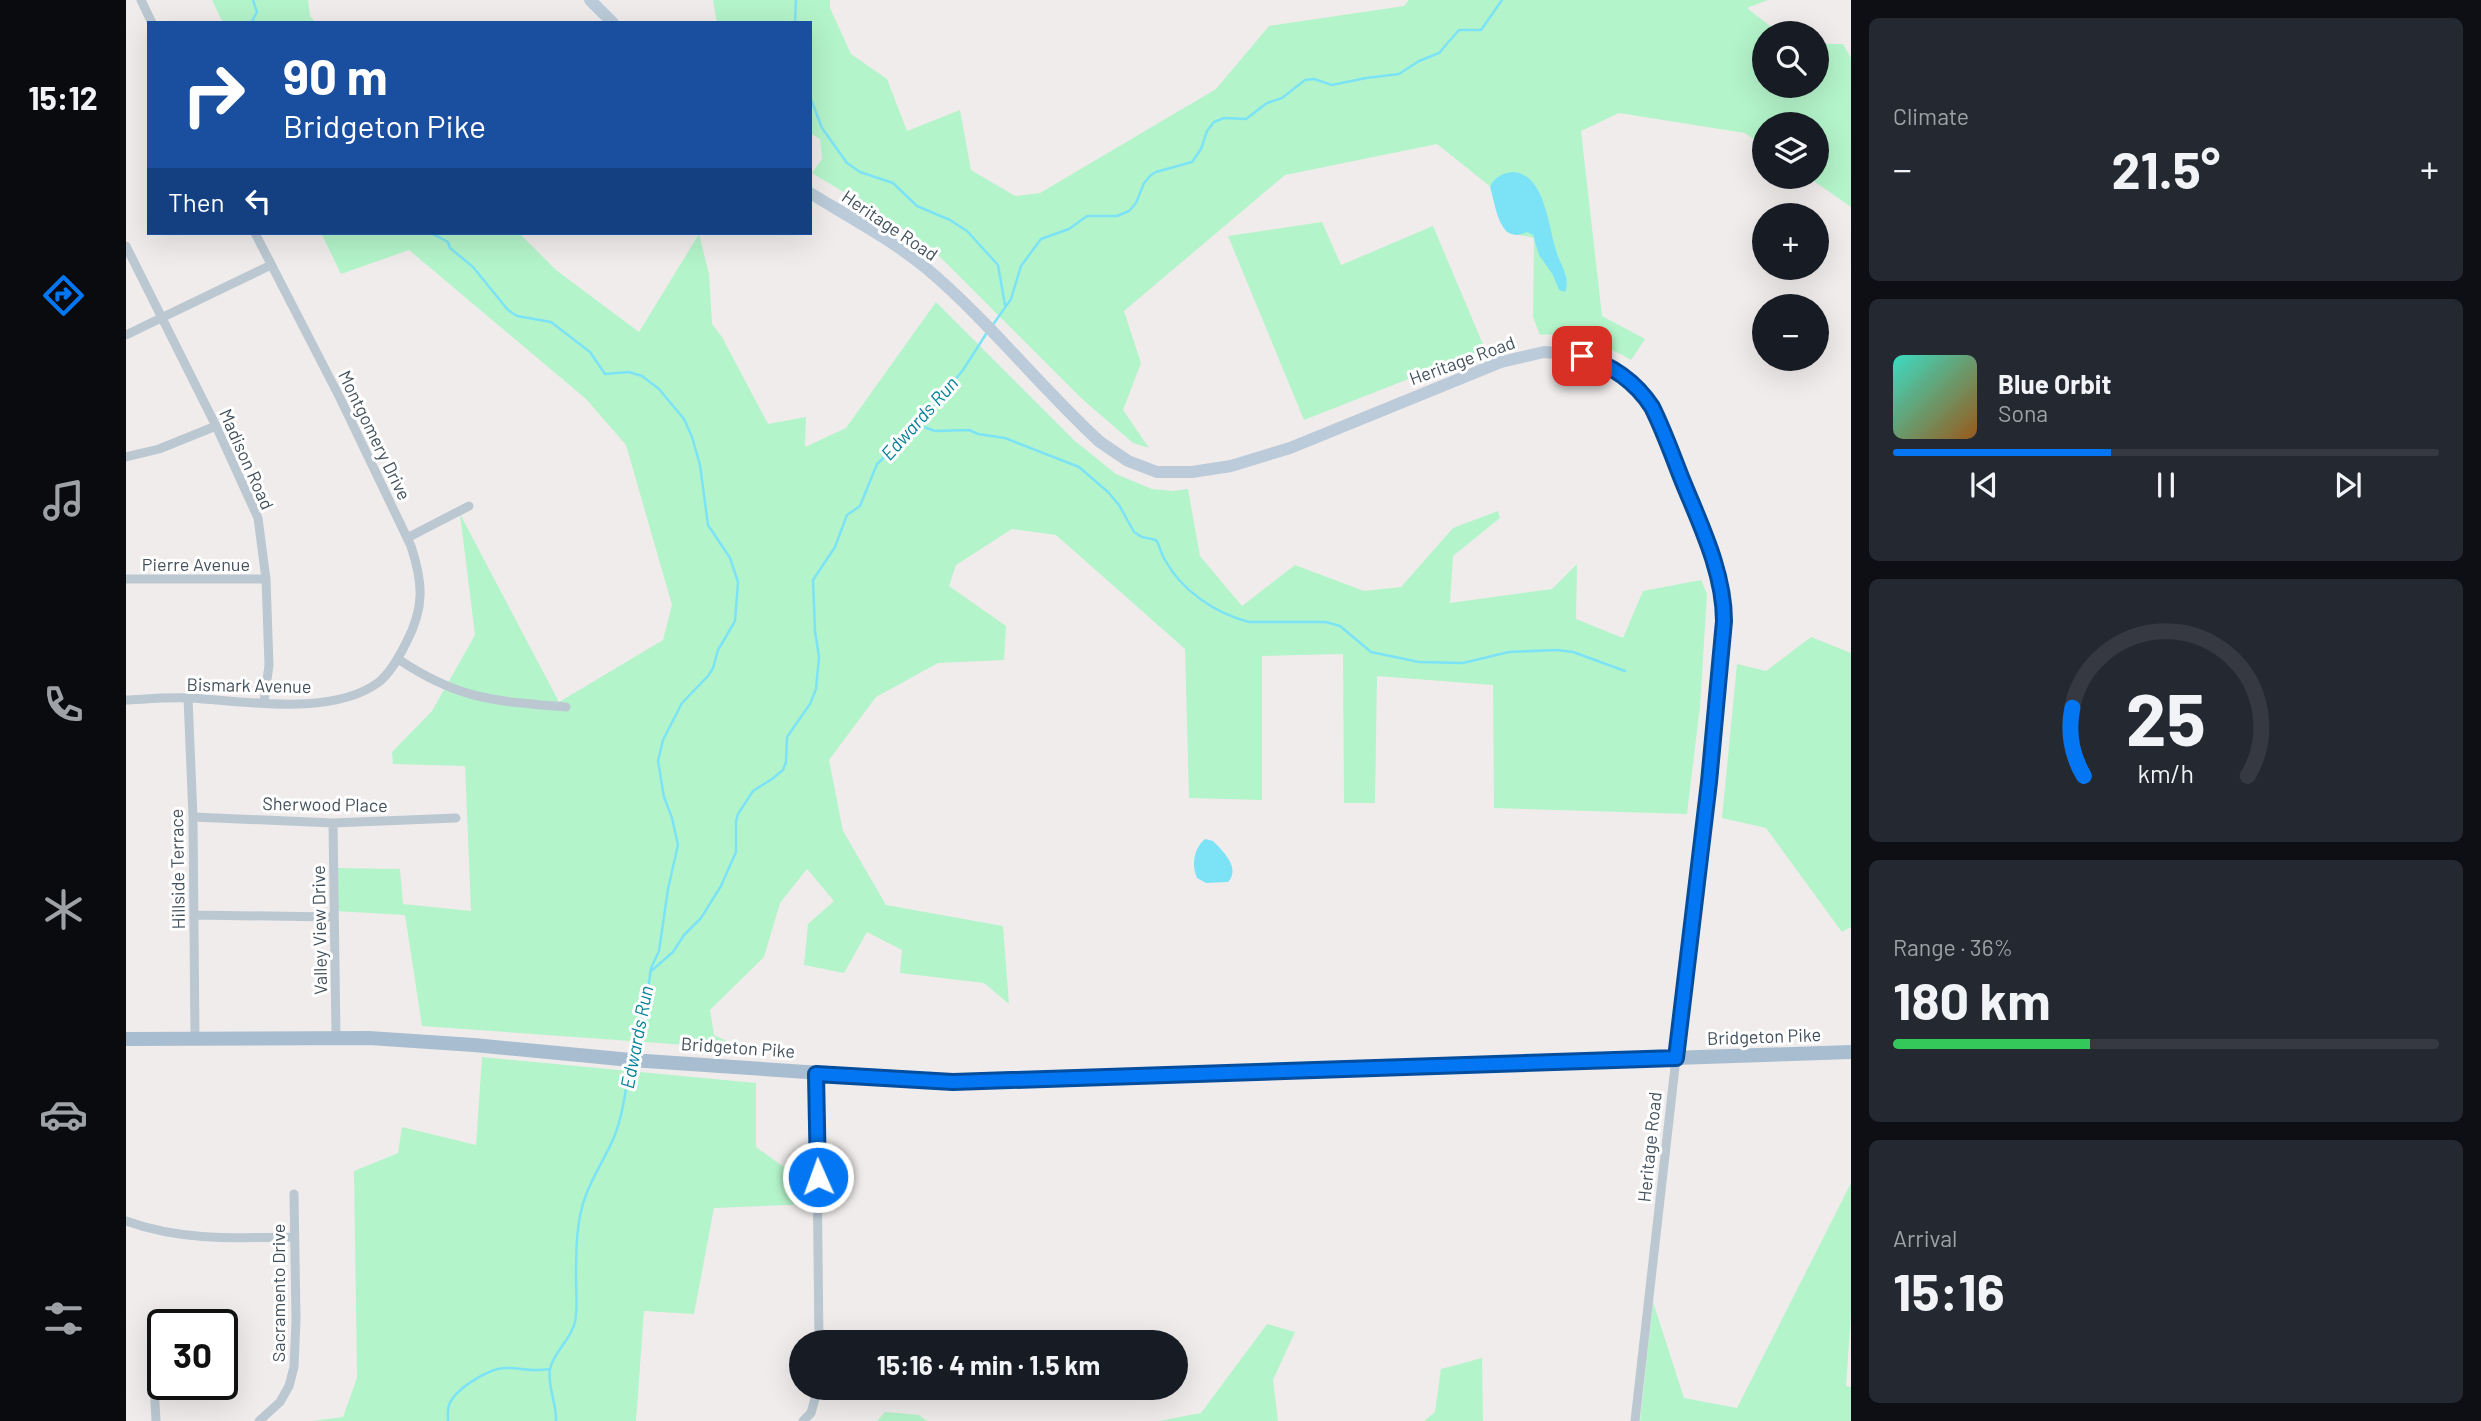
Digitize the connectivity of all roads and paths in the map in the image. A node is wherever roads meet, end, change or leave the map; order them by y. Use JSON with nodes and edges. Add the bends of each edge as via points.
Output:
{"nodes":[{"id":1,"x":141,"y":0,"type":"edge"},
{"id":2,"x":590,"y":0,"type":"edge"},
{"id":3,"x":151,"y":21,"type":"edge"},
{"id":4,"x":611,"y":21,"type":"edge"},
{"id":5,"x":812,"y":194,"type":"edge"},
{"id":6,"x":256,"y":235,"type":"edge"},
{"id":7,"x":126,"y":246,"type":"edge"},
{"id":8,"x":271,"y":265,"type":"junction"},
{"id":9,"x":162,"y":318,"type":"junction"},
{"id":10,"x":126,"y":335,"type":"edge"},
{"id":11,"x":216,"y":426,"type":"junction"},
{"id":12,"x":126,"y":457,"type":"edge"},
{"id":13,"x":469,"y":506,"type":"dead end"},
{"id":14,"x":407,"y":538,"type":"junction"},
{"id":15,"x":126,"y":579,"type":"edge"},
{"id":16,"x":266,"y":579,"type":"junction"},
{"id":17,"x":398,"y":659,"type":"junction"},
{"id":18,"x":188,"y":698,"type":"junction"},
{"id":19,"x":126,"y":700,"type":"edge"},
{"id":20,"x":264,"y":702,"type":"junction"},
{"id":21,"x":566,"y":707,"type":"dead end"},
{"id":22,"x":193,"y":817,"type":"junction"},
{"id":23,"x":456,"y":818,"type":"dead end"},
{"id":24,"x":333,"y":823,"type":"junction"},
{"id":25,"x":194,"y":915,"type":"junction"},
{"id":26,"x":333,"y":916,"type":"junction"},
{"id":27,"x":336,"y":1037,"type":"junction"},
{"id":28,"x":126,"y":1039,"type":"edge"},
{"id":29,"x":195,"y":1039,"type":"junction"},
{"id":30,"x":1851,"y":1052,"type":"edge"},
{"id":31,"x":1676,"y":1058,"type":"junction"},
{"id":32,"x":816,"y":1074,"type":"junction"},
{"id":33,"x":294,"y":1194,"type":"dead end"},
{"id":34,"x":126,"y":1221,"type":"edge"},
{"id":35,"x":293,"y":1237,"type":"junction"},
{"id":36,"x":819,"y":1330,"type":"edge"},
{"id":37,"x":155,"y":1400,"type":"edge"},
{"id":38,"x":815,"y":1400,"type":"edge"},
{"id":39,"x":156,"y":1421,"type":"edge"},
{"id":40,"x":259,"y":1421,"type":"edge"},
{"id":41,"x":803,"y":1421,"type":"edge"},
{"id":42,"x":1635,"y":1421,"type":"edge"}],
"edges":[{"from":1,"to":3,"type":"street"},
{"from":2,"to":4,"type":"street"},
{"from":5,"to":31,"type":"street","name":"Heritage Road","via":[[916,260],[1110,450],[1139,466],[1166,472],[1219,468],[1263,457],[1489,366],[1535,353],[1589,358],[1619,373],[1643,393],[1695,511],[1719,579],[1724,610]]},
{"from":6,"to":8,"type":"street","name":"Montgomery Drive"},
{"from":7,"to":9,"type":"street","name":"Madison Road"},
{"from":8,"to":9,"type":"street"},
{"from":8,"to":14,"type":"street","name":"Montgomery Drive"},
{"from":9,"to":10,"type":"street"},
{"from":9,"to":11,"type":"street","name":"Madison Road"},
{"from":11,"to":12,"type":"street"},
{"from":11,"to":16,"type":"street","name":"Madison Road","via":[[258,518]]},
{"from":13,"to":14,"type":"street"},
{"from":14,"to":17,"type":"street","name":"Montgomery Drive","via":[[419,570],[420,608]]},
{"from":15,"to":16,"type":"street","name":"Pierre Avenue"},
{"from":16,"to":20,"type":"street","name":"Madison Road","via":[[269,665]]},
{"from":17,"to":20,"type":"street","name":"Bismark Avenue","via":[[379,682],[338,699]]},
{"from":17,"to":21,"type":"street","via":[[437,683],[477,697]]},
{"from":18,"to":19,"type":"street","name":"Bismark Avenue"},
{"from":18,"to":20,"type":"street","name":"Bismark Avenue"},
{"from":18,"to":22,"type":"street","name":"Hillside Terrace"},
{"from":22,"to":24,"type":"street","name":"Sherwood Place"},
{"from":22,"to":25,"type":"street","name":"Hillside Terrace"},
{"from":23,"to":24,"type":"street","name":"Sherwood Place"},
{"from":24,"to":26,"type":"street","name":"Valley View Drive"},
{"from":25,"to":26,"type":"street"},
{"from":25,"to":29,"type":"street","name":"Hillside Terrace"},
{"from":26,"to":27,"type":"street","name":"Valley View Drive"},
{"from":27,"to":29,"type":"main road","name":"Bridgeton Pike"},
{"from":27,"to":32,"type":"main road","name":"Bridgeton Pike"},
{"from":28,"to":29,"type":"main road","name":"Bridgeton Pike"},
{"from":30,"to":31,"type":"main road","name":"Bridgeton Pike"},
{"from":31,"to":32,"type":"main road","name":"Bridgeton Pike","via":[[966,1082]]},
{"from":31,"to":42,"type":"street","name":"Heritage Road"},
{"from":32,"to":36,"type":"street"},
{"from":33,"to":35,"type":"street","name":"Sacramento Drive"},
{"from":34,"to":35,"type":"street","via":[[194,1236]]},
{"from":35,"to":40,"type":"street","name":"Sacramento Drive","via":[[296,1320],[292,1377],[280,1402]]},
{"from":37,"to":39,"type":"street"},
{"from":38,"to":41,"type":"street"}]}
